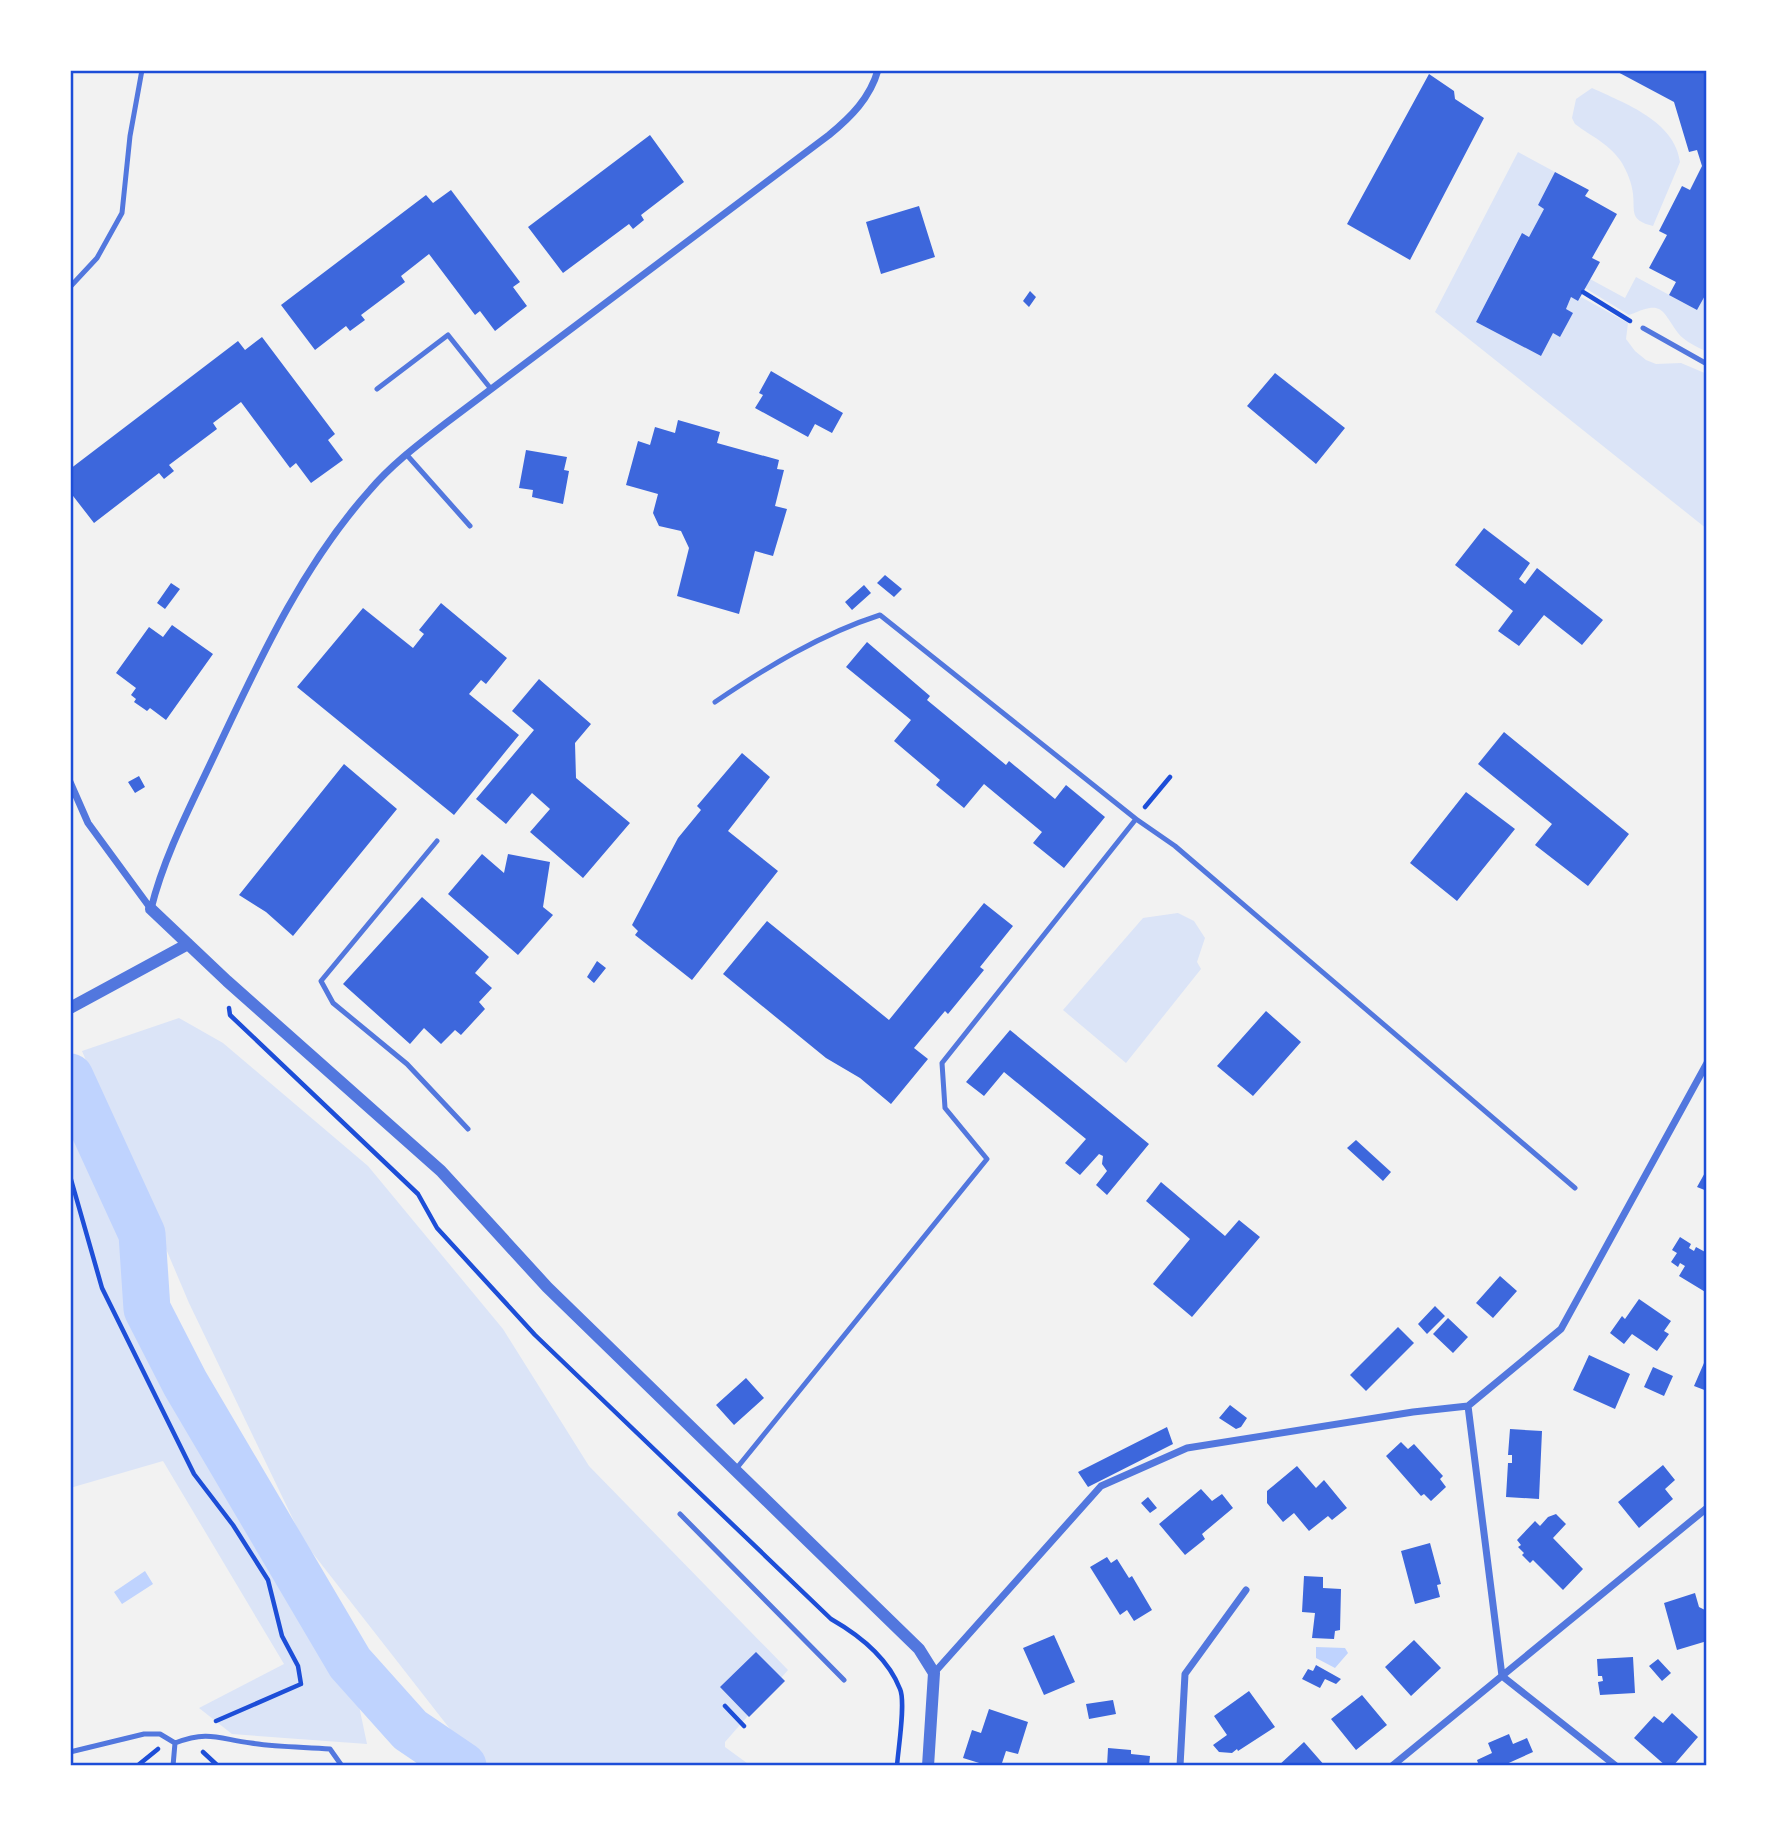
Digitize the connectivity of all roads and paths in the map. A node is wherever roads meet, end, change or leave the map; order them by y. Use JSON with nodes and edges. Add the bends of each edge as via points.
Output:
{"nodes":[{"id":1,"x":142,"y":70,"type":"edge"},
{"id":2,"x":877,"y":70,"type":"edge"},
{"id":3,"x":70,"y":287,"type":"edge"},
{"id":4,"x":1583,"y":292,"type":"dead end"},
{"id":5,"x":1643,"y":328,"type":"joint"},
{"id":6,"x":1707,"y":364,"type":"edge"},
{"id":7,"x":377,"y":389,"type":"dead end"},
{"id":8,"x":491,"y":389,"type":"junction"},
{"id":9,"x":406,"y":454,"type":"junction"},
{"id":10,"x":470,"y":526,"type":"dead end"},
{"id":11,"x":715,"y":702,"type":"dead end"},
{"id":12,"x":1170,"y":777,"type":"dead end"},
{"id":13,"x":70,"y":782,"type":"edge"},
{"id":14,"x":1136,"y":818,"type":"junction"},
{"id":15,"x":438,"y":841,"type":"dead end"},
{"id":16,"x":151,"y":909,"type":"junction"},
{"id":17,"x":188,"y":944,"type":"junction"},
{"id":18,"x":227,"y":981,"type":"junction"},
{"id":19,"x":70,"y":1008,"type":"edge"},
{"id":20,"x":1707,"y":1063,"type":"edge"},
{"id":21,"x":468,"y":1129,"type":"dead end"},
{"id":22,"x":70,"y":1176,"type":"edge"},
{"id":23,"x":1574,"y":1188,"type":"dead end"},
{"id":24,"x":1468,"y":1406,"type":"junction"},
{"id":25,"x":735,"y":1470,"type":"junction"},
{"id":26,"x":1707,"y":1508,"type":"edge"},
{"id":27,"x":680,"y":1514,"type":"dead end"},
{"id":28,"x":1246,"y":1590,"type":"dead end"},
{"id":29,"x":934,"y":1673,"type":"junction"},
{"id":30,"x":1502,"y":1676,"type":"junction"},
{"id":31,"x":844,"y":1679,"type":"dead end"},
{"id":32,"x":725,"y":1706,"type":"dead end"},
{"id":33,"x":207,"y":1725,"type":"dead end"},
{"id":34,"x":744,"y":1726,"type":"dead end"},
{"id":35,"x":175,"y":1743,"type":"junction"},
{"id":36,"x":163,"y":1745,"type":"dead end"},
{"id":37,"x":70,"y":1752,"type":"edge"},
{"id":38,"x":137,"y":1766,"type":"edge"},
{"id":39,"x":173,"y":1766,"type":"edge"},
{"id":40,"x":342,"y":1766,"type":"edge"},
{"id":41,"x":897,"y":1766,"type":"edge"},
{"id":42,"x":928,"y":1766,"type":"edge"},
{"id":43,"x":1180,"y":1766,"type":"edge"},
{"id":44,"x":1392,"y":1766,"type":"edge"},
{"id":45,"x":1616,"y":1766,"type":"edge"}],
"edges":[{"from":1,"to":3,"type":"lane","via":[[122,214],[97,258]]},
{"from":2,"to":8,"type":"street","via":[[859,108],[829,135]]},
{"from":4,"to":5,"type":"path"},
{"from":5,"to":6,"type":"lane"},
{"from":7,"to":8,"type":"lane","via":[[448,335]]},
{"from":8,"to":9,"type":"street"},
{"from":9,"to":10,"type":"lane"},
{"from":9,"to":16,"type":"street","via":[[338,527],[291,602],[180,829]]},
{"from":11,"to":14,"type":"lane","via":[[842,628],[880,615]]},
{"from":12,"to":14,"type":"path"},
{"from":13,"to":16,"type":"street","via":[[88,823]]},
{"from":14,"to":23,"type":"lane","via":[[1175,846]]},
{"from":14,"to":25,"type":"lane","via":[[942,1063],[945,1108],[987,1159]]},
{"from":15,"to":21,"type":"lane","via":[[321,981],[333,1003],[407,1064]]},
{"from":16,"to":17,"type":"street"},
{"from":17,"to":18,"type":"street"},
{"from":17,"to":19,"type":"street"},
{"from":18,"to":25,"type":"street","via":[[441,1171],[547,1287]]},
{"from":18,"to":41,"type":"path","via":[[230,1015],[418,1194],[437,1228],[535,1335],[831,1619],[857,1634],[884,1662],[901,1690]]},
{"from":20,"to":24,"type":"street","via":[[1561,1329]]},
{"from":22,"to":33,"type":"path","via":[[102,1288],[194,1474],[268,1580],[282,1636],[298,1667],[301,1684]]},
{"from":24,"to":29,"type":"street","via":[[1187,1448],[1101,1486]]},
{"from":24,"to":30,"type":"street"},
{"from":25,"to":29,"type":"street","via":[[919,1649]]},
{"from":26,"to":30,"type":"street"},
{"from":27,"to":31,"type":"lane"},
{"from":28,"to":43,"type":"street","via":[[1185,1674]]},
{"from":29,"to":42,"type":"street"},
{"from":30,"to":44,"type":"street"},
{"from":30,"to":45,"type":"street"},
{"from":32,"to":34,"type":"path"},
{"from":35,"to":37,"type":"lane","via":[[160,1734],[145,1734]]},
{"from":35,"to":39,"type":"lane"},
{"from":35,"to":40,"type":"lane","via":[[196,1736],[226,1737],[330,1749]]},
{"from":36,"to":38,"type":"path"}]}
